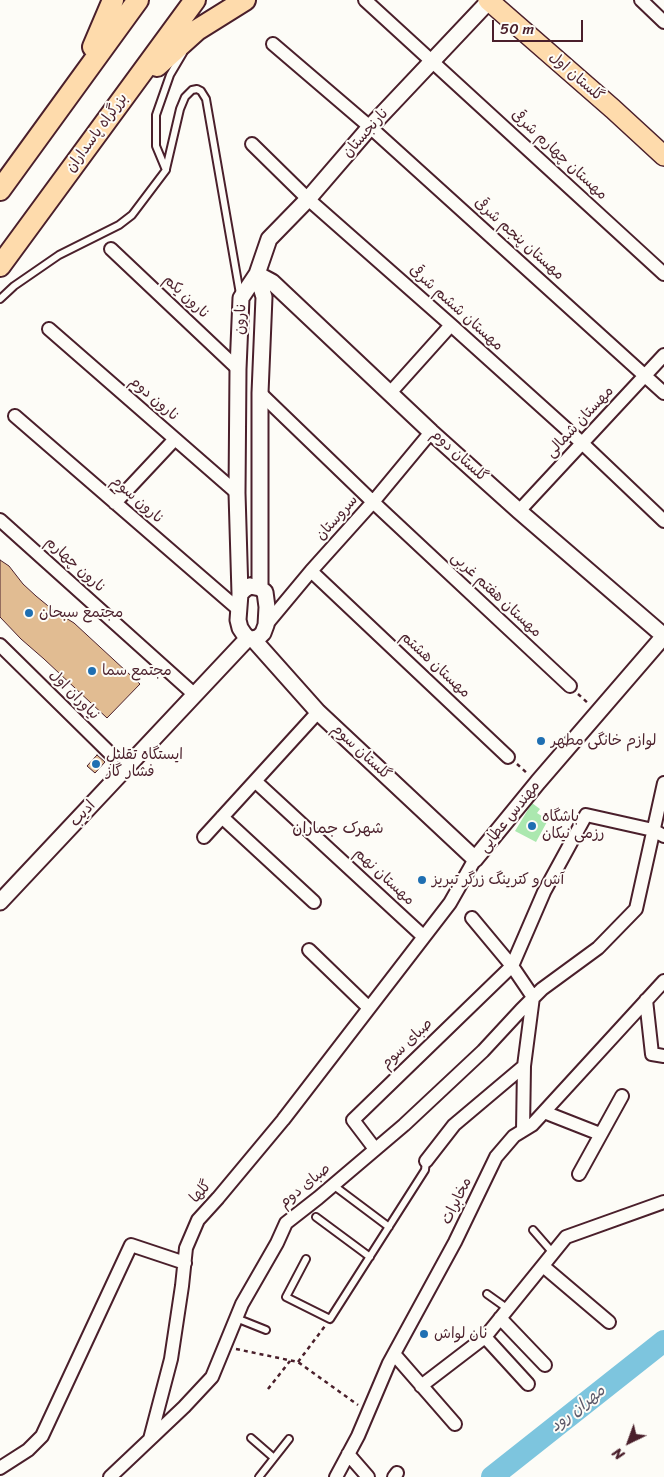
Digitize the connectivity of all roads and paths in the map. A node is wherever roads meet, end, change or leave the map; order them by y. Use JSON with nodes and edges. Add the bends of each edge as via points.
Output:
{"nodes":[{"id":1,"x":113,"y":0,"type":"edge"},
{"id":2,"x":138,"y":0,"type":"edge"},
{"id":3,"x":195,"y":0,"type":"edge"},
{"id":4,"x":245,"y":0,"type":"edge"},
{"id":5,"x":365,"y":0,"type":"edge"},
{"id":6,"x":640,"y":0,"type":"edge"},
{"id":7,"x":488,"y":1,"type":"edge"},
{"id":8,"x":664,"y":22,"type":"edge"},
{"id":9,"x":197,"y":30,"type":"junction"},
{"id":10,"x":273,"y":44,"type":"dead end"},
{"id":11,"x":432,"y":61,"type":"junction"},
{"id":12,"x":78,"y":80,"type":"junction"},
{"id":13,"x":124,"y":96,"type":"junction"},
{"id":14,"x":370,"y":127,"type":"junction"},
{"id":15,"x":252,"y":144,"type":"dead end"},
{"id":16,"x":664,"y":156,"type":"edge"},
{"id":17,"x":166,"y":170,"type":"junction"},
{"id":18,"x":0,"y":190,"type":"edge"},
{"id":19,"x":308,"y":199,"type":"junction"},
{"id":20,"x":111,"y":249,"type":"dead end"},
{"id":21,"x":0,"y":266,"type":"edge"},
{"id":22,"x":257,"y":274,"type":"junction"},
{"id":23,"x":664,"y":274,"type":"edge"},
{"id":24,"x":241,"y":298,"type":"junction"},
{"id":25,"x":0,"y":299,"type":"edge"},
{"id":26,"x":451,"y":325,"type":"junction"},
{"id":27,"x":49,"y":329,"type":"dead end"},
{"id":28,"x":664,"y":355,"type":"edge"},
{"id":29,"x":238,"y":369,"type":"junction"},
{"id":30,"x":646,"y":376,"type":"junction"},
{"id":31,"x":260,"y":393,"type":"junction"},
{"id":32,"x":390,"y":393,"type":"junction"},
{"id":33,"x":664,"y":393,"type":"edge"},
{"id":34,"x":15,"y":416,"type":"dead end"},
{"id":35,"x":431,"y":432,"type":"junction"},
{"id":36,"x":174,"y":439,"type":"junction"},
{"id":37,"x":582,"y":443,"type":"junction"},
{"id":38,"x":237,"y":493,"type":"junction"},
{"id":39,"x":373,"y":502,"type":"junction"},
{"id":40,"x":115,"y":503,"type":"junction"},
{"id":41,"x":519,"y":511,"type":"junction"},
{"id":42,"x":0,"y":520,"type":"edge"},
{"id":43,"x":664,"y":522,"type":"edge"},
{"id":44,"x":311,"y":571,"type":"junction"},
{"id":45,"x":260,"y":588,"type":"junction"},
{"id":46,"x":240,"y":594,"type":"junction"},
{"id":47,"x":238,"y":610,"type":"junction"},
{"id":48,"x":266,"y":625,"type":"junction"},
{"id":49,"x":664,"y":636,"type":"edge"},
{"id":50,"x":251,"y":638,"type":"junction"},
{"id":51,"x":0,"y":645,"type":"edge"},
{"id":52,"x":570,"y":686,"type":"joint"},
{"id":53,"x":195,"y":695,"type":"junction"},
{"id":54,"x":318,"y":712,"type":"junction"},
{"id":55,"x":597,"y":712,"type":"junction"},
{"id":56,"x":508,"y":757,"type":"joint"},
{"id":57,"x":126,"y":768,"type":"junction"},
{"id":58,"x":255,"y":781,"type":"junction"},
{"id":59,"x":538,"y":782,"type":"junction"},
{"id":60,"x":664,"y":784,"type":"edge"},
{"id":61,"x":222,"y":817,"type":"junction"},
{"id":62,"x":658,"y":833,"type":"edge"},
{"id":63,"x":204,"y":837,"type":"dead end"},
{"id":64,"x":475,"y":859,"type":"junction"},
{"id":65,"x":3,"y":893,"type":"edge"},
{"id":66,"x":314,"y":902,"type":"dead end"},
{"id":67,"x":472,"y":918,"type":"dead end"},
{"id":68,"x":424,"y":937,"type":"junction"},
{"id":69,"x":309,"y":950,"type":"dead end"},
{"id":70,"x":512,"y":966,"type":"junction"},
{"id":71,"x":664,"y":981,"type":"edge"},
{"id":72,"x":533,"y":997,"type":"junction"},
{"id":73,"x":646,"y":1000,"type":"junction"},
{"id":74,"x":369,"y":1008,"type":"junction"},
{"id":75,"x":664,"y":1056,"type":"edge"},
{"id":76,"x":524,"y":1066,"type":"junction"},
{"id":77,"x":622,"y":1096,"type":"dead end"},
{"id":78,"x":544,"y":1112,"type":"junction"},
{"id":79,"x":522,"y":1130,"type":"junction"},
{"id":80,"x":600,"y":1134,"type":"junction"},
{"id":81,"x":375,"y":1149,"type":"junction"},
{"id":82,"x":426,"y":1161,"type":"joint"},
{"id":83,"x":579,"y":1174,"type":"dead end"},
{"id":84,"x":333,"y":1185,"type":"junction"},
{"id":85,"x":664,"y":1202,"type":"edge"},
{"id":86,"x":316,"y":1217,"type":"dead end"},
{"id":87,"x":389,"y":1227,"type":"junction"},
{"id":88,"x":533,"y":1230,"type":"dead end"},
{"id":89,"x":553,"y":1252,"type":"junction"},
{"id":90,"x":370,"y":1257,"type":"junction"},
{"id":91,"x":306,"y":1259,"type":"dead end"},
{"id":92,"x":185,"y":1263,"type":"junction"},
{"id":93,"x":543,"y":1266,"type":"junction"},
{"id":94,"x":487,"y":1294,"type":"dead end"},
{"id":95,"x":504,"y":1313,"type":"junction"},
{"id":96,"x":236,"y":1318,"type":"junction"},
{"id":97,"x":330,"y":1319,"type":"junction"},
{"id":98,"x":610,"y":1322,"type":"dead end"},
{"id":99,"x":266,"y":1330,"type":"dead end"},
{"id":100,"x":485,"y":1337,"type":"junction"},
{"id":101,"x":224,"y":1347,"type":"junction"},
{"id":102,"x":394,"y":1354,"type":"junction"},
{"id":103,"x":290,"y":1361,"type":"junction"},
{"id":104,"x":298,"y":1362,"type":"junction"},
{"id":105,"x":545,"y":1365,"type":"dead end"},
{"id":106,"x":528,"y":1384,"type":"dead end"},
{"id":107,"x":421,"y":1386,"type":"junction"},
{"id":108,"x":268,"y":1389,"type":"dead end"},
{"id":109,"x":368,"y":1412,"type":"junction"},
{"id":110,"x":455,"y":1424,"type":"dead end"},
{"id":111,"x":251,"y":1438,"type":"dead end"},
{"id":112,"x":150,"y":1439,"type":"junction"},
{"id":113,"x":289,"y":1439,"type":"dead end"},
{"id":114,"x":348,"y":1454,"type":"junction"},
{"id":115,"x":274,"y":1458,"type":"junction"},
{"id":116,"x":0,"y":1468,"type":"edge"},
{"id":117,"x":113,"y":1476,"type":"edge"},
{"id":118,"x":259,"y":1477,"type":"edge"},
{"id":119,"x":336,"y":1477,"type":"edge"},
{"id":120,"x":368,"y":1477,"type":"edge"}],
"edges":[{"from":1,"to":12,"type":"highway"},
{"from":2,"to":12,"type":"highway"},
{"from":3,"to":13,"type":"highway","name":"بزرگراه پاسداران"},
{"from":4,"to":9,"type":"highway"},
{"from":5,"to":11,"type":"street","name":"مهستان چهارم شرقی"},
{"from":6,"to":8,"type":"street"},
{"from":7,"to":11,"type":"street","name":"نارنجستان"},
{"from":7,"to":16,"type":"main road","name":"گلستان اول"},
{"from":9,"to":13,"type":"highway"},
{"from":9,"to":17,"type":"lane","via":[[170,75],[156,116],[156,146]]},
{"from":10,"to":14,"type":"street","name":"مهستان پنجم شرقی"},
{"from":11,"to":14,"type":"street","name":"نارنجستان"},
{"from":11,"to":23,"type":"street","name":"مهستان چهارم شرقی"},
{"from":12,"to":18,"type":"highway"},
{"from":13,"to":21,"type":"highway","name":"بزرگراه پاسداران"},
{"from":14,"to":19,"type":"street","name":"نارنجستان"},
{"from":14,"to":30,"type":"street","name":"مهستان پنجم شرقی"},
{"from":15,"to":19,"type":"street","name":"مهستان ششم شرقی"},
{"from":17,"to":24,"type":"lane","via":[[185,97],[192,90],[201,90],[206,99]]},
{"from":17,"to":25,"type":"lane","via":[[132,215],[59,255]]},
{"from":19,"to":22,"type":"street","name":"نارنجستان","via":[[269,239]]},
{"from":19,"to":26,"type":"street","name":"مهستان ششم شرقی"},
{"from":20,"to":29,"type":"street","name":"نارون یکم"},
{"from":22,"to":24,"type":"street","name":"نارون"},
{"from":22,"to":31,"type":"street","name":"نارون","via":[[264,298]]},
{"from":22,"to":32,"type":"street","name":"گلستان دوم","via":[[272,282]]},
{"from":24,"to":29,"type":"street","name":"نارون"},
{"from":26,"to":32,"type":"street"},
{"from":26,"to":37,"type":"street","name":"مهستان ششم شرقی"},
{"from":27,"to":36,"type":"street","name":"نارون دوم"},
{"from":28,"to":30,"type":"street","name":"مهستان شمالی"},
{"from":29,"to":38,"type":"street","name":"نارون"},
{"from":30,"to":33,"type":"street","name":"مهستان پنجم شرقی"},
{"from":30,"to":37,"type":"street","name":"مهستان شمالی"},
{"from":31,"to":39,"type":"street","name":"مهستان هفتم غربی"},
{"from":31,"to":45,"type":"street","name":"نارون"},
{"from":32,"to":35,"type":"street","name":"گلستان دوم"},
{"from":34,"to":40,"type":"street","name":"نارون سوم"},
{"from":35,"to":39,"type":"street","name":"سروستان"},
{"from":35,"to":41,"type":"street","name":"گلستان دوم"},
{"from":36,"to":38,"type":"street","name":"نارون دوم"},
{"from":36,"to":40,"type":"street"},
{"from":37,"to":41,"type":"street","name":"مهستان شمالی"},
{"from":37,"to":43,"type":"street","name":"مهستان ششم شرقی"},
{"from":38,"to":46,"type":"street","name":"نارون"},
{"from":39,"to":44,"type":"street","name":"سروستان"},
{"from":39,"to":52,"type":"street","name":"مهستان هفتم غربی"},
{"from":40,"to":47,"type":"street","name":"نارون سوم"},
{"from":41,"to":49,"type":"street","name":"گلستان دوم"},
{"from":42,"to":53,"type":"street","name":"نارون چهارم"},
{"from":44,"to":48,"type":"street","name":"سروستان"},
{"from":44,"to":56,"type":"street","name":"مهستان هشتم"},
{"from":45,"to":46,"type":"street","via":[[250,586]]},
{"from":45,"to":48,"type":"street","via":[[266,598]]},
{"from":46,"to":47,"type":"street"},
{"from":47,"to":50,"type":"street","via":[[240,628]]},
{"from":48,"to":50,"type":"street","via":[[263,634]]},
{"from":49,"to":55,"type":"street","name":"مهندس عطایی"},
{"from":50,"to":53,"type":"street","name":"ادیب"},
{"from":50,"to":54,"type":"street","name":"گلستان سوم"},
{"from":51,"to":57,"type":"street","name":"نیاوران اول"},
{"from":52,"to":55,"type":"path"},
{"from":53,"to":57,"type":"street","name":"ادیب"},
{"from":54,"to":58,"type":"street"},
{"from":54,"to":64,"type":"street","name":"گلستان سوم"},
{"from":55,"to":59,"type":"street","name":"مهندس عطایی"},
{"from":56,"to":59,"type":"path"},
{"from":57,"to":65,"type":"street","name":"ادیب"},
{"from":58,"to":61,"type":"street"},
{"from":58,"to":68,"type":"street","name":"مهستان نهم"},
{"from":59,"to":64,"type":"street","name":"مهندس عطایی"},
{"from":60,"to":62,"type":"street","name":"صبای دوم"},
{"from":61,"to":63,"type":"street"},
{"from":61,"to":66,"type":"street"},
{"from":62,"to":70,"type":"street","via":[[586,815],[544,892]]},
{"from":62,"to":72,"type":"street","name":"صبای دوم","via":[[636,908],[598,948]]},
{"from":64,"to":68,"type":"street","name":"مهندس عطایی","via":[[450,903]]},
{"from":67,"to":70,"type":"street"},
{"from":68,"to":74,"type":"street","name":"مهندس عطایی"},
{"from":69,"to":74,"type":"street"},
{"from":70,"to":72,"type":"street"},
{"from":70,"to":81,"type":"street","name":"صبای سوم","via":[[353,1120]]},
{"from":71,"to":73,"type":"street","name":"مخابرات"},
{"from":72,"to":76,"type":"street"},
{"from":72,"to":81,"type":"street","name":"صبای دوم","via":[[483,1051]]},
{"from":73,"to":75,"type":"street","via":[[652,1054]]},
{"from":73,"to":78,"type":"street","name":"مخابرات"},
{"from":74,"to":92,"type":"street","name":"گلها","via":[[283,1120],[198,1220],[186,1248]]},
{"from":76,"to":79,"type":"street"},
{"from":76,"to":82,"type":"street","via":[[454,1125]]},
{"from":77,"to":80,"type":"street"},
{"from":78,"to":79,"type":"street","name":"مخابرات"},
{"from":78,"to":80,"type":"street"},
{"from":79,"to":102,"type":"street","name":"مخابرات","via":[[496,1157],[455,1242]]},
{"from":80,"to":83,"type":"street"},
{"from":81,"to":84,"type":"street","name":"صبای دوم"},
{"from":82,"to":87,"type":"lane","via":[[425,1170]]},
{"from":84,"to":87,"type":"lane"},
{"from":84,"to":96,"type":"street","name":"صبای دوم","via":[[286,1223]]},
{"from":85,"to":89,"type":"street","via":[[566,1237]]},
{"from":86,"to":90,"type":"lane"},
{"from":87,"to":90,"type":"lane"},
{"from":88,"to":89,"type":"lane"},
{"from":89,"to":93,"type":"street"},
{"from":90,"to":97,"type":"lane"},
{"from":91,"to":97,"type":"lane","via":[[286,1297]]},
{"from":92,"to":112,"type":"street","name":"گلها","via":[[171,1359]]},
{"from":92,"to":116,"type":"street","via":[[130,1245],[42,1436],[28,1450]]},
{"from":93,"to":95,"type":"street"},
{"from":93,"to":98,"type":"street"},
{"from":94,"to":95,"type":"lane"},
{"from":95,"to":100,"type":"street"},
{"from":95,"to":105,"type":"street"},
{"from":96,"to":99,"type":"lane"},
{"from":96,"to":101,"type":"street","name":"صبای دوم"},
{"from":97,"to":104,"type":"path"},
{"from":100,"to":106,"type":"street"},
{"from":100,"to":107,"type":"street"},
{"from":101,"to":103,"type":"path"},
{"from":101,"to":112,"type":"street","name":"صبای دوم","via":[[212,1377]]},
{"from":102,"to":107,"type":"street"},
{"from":102,"to":109,"type":"street","name":"مخابرات"},
{"from":103,"to":104,"type":"path"},
{"from":103,"to":108,"type":"path"},
{"from":104,"to":109,"type":"path"},
{"from":107,"to":110,"type":"street"},
{"from":109,"to":114,"type":"street","name":"مخابرات"},
{"from":111,"to":115,"type":"lane"},
{"from":112,"to":117,"type":"street","name":"صبای دوم"},
{"from":113,"to":115,"type":"lane"},
{"from":114,"to":119,"type":"street","name":"مخابرات"},
{"from":114,"to":120,"type":"street"},
{"from":115,"to":118,"type":"lane"}]}
